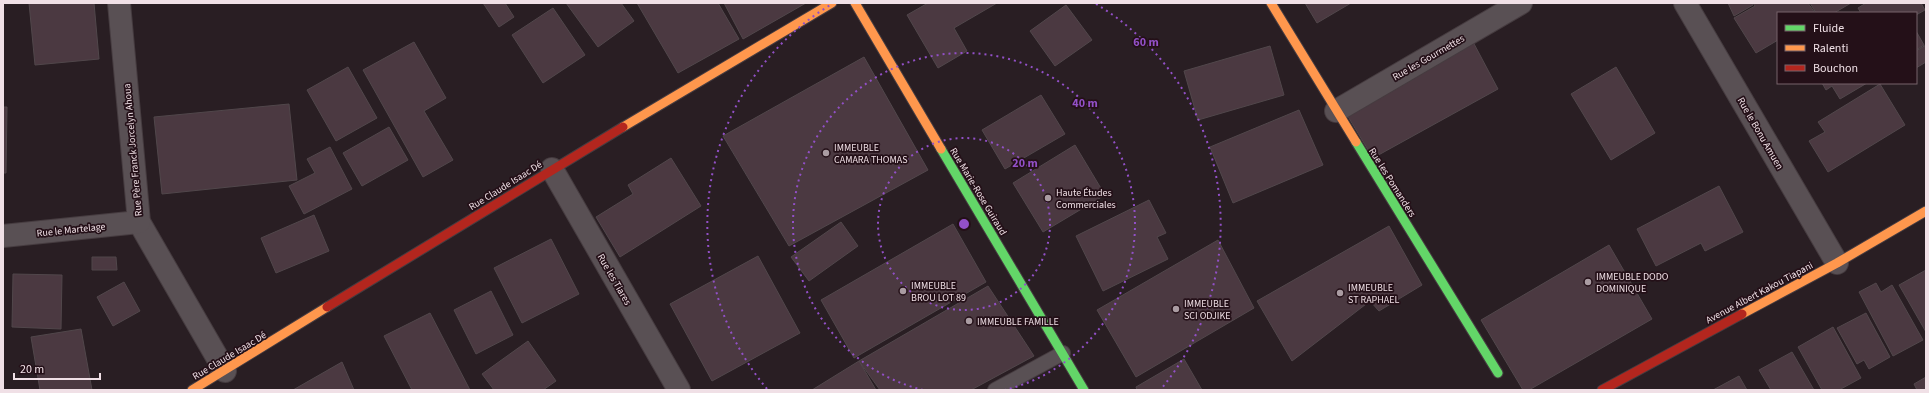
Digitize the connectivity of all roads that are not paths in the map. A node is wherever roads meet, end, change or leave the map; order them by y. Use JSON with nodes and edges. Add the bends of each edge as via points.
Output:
{"nodes":[{"id":1,"x":119,"y":3,"type":"edge"},
{"id":2,"x":832,"y":3,"type":"edge"},
{"id":3,"x":854,"y":3,"type":"edge"},
{"id":4,"x":1271,"y":3,"type":"edge"},
{"id":5,"x":1521,"y":3,"type":"edge"},
{"id":6,"x":1685,"y":3,"type":"edge"},
{"id":7,"x":1336,"y":111,"type":"junction"},
{"id":8,"x":552,"y":168,"type":"junction"},
{"id":9,"x":1926,"y":210,"type":"edge"},
{"id":10,"x":139,"y":222,"type":"junction"},
{"id":11,"x":3,"y":236,"type":"edge"},
{"id":12,"x":1836,"y":262,"type":"junction"},
{"id":13,"x":1063,"y":353,"type":"junction"},
{"id":14,"x":226,"y":371,"type":"junction"},
{"id":15,"x":1498,"y":373,"type":"dead end"},
{"id":16,"x":192,"y":390,"type":"edge"},
{"id":17,"x":679,"y":390,"type":"edge"},
{"id":18,"x":995,"y":390,"type":"edge"},
{"id":19,"x":1084,"y":390,"type":"edge"},
{"id":20,"x":1602,"y":390,"type":"edge"}],
"edges":[{"from":1,"to":10,"type":"street","name":"Rue Père Franck Jorcelyn Ahoua"},
{"from":2,"to":8,"type":"street","name":"Rue Claude Isaac Dé"},
{"from":3,"to":13,"type":"street","name":"Rue Marie-Rose Guiraud"},
{"from":4,"to":7,"type":"street","name":"Rue les Pomanders"},
{"from":5,"to":7,"type":"street","name":"Rue les Gourmettes"},
{"from":6,"to":12,"type":"street","name":"Rue le Bonu Amuen"},
{"from":7,"to":15,"type":"street","name":"Rue les Pomanders"},
{"from":8,"to":14,"type":"street","name":"Rue Claude Isaac Dé"},
{"from":8,"to":17,"type":"street","name":"Rue les Tiares"},
{"from":9,"to":12,"type":"street","name":"Avenue Albert Kakou Tiapani"},
{"from":10,"to":11,"type":"street","name":"Rue le Martelage"},
{"from":10,"to":14,"type":"street","name":"Rue Père Franck Jorcelyn Ahoua"},
{"from":12,"to":20,"type":"street","name":"Avenue Albert Kakou Tiapani"},
{"from":13,"to":18,"type":"lane"},
{"from":13,"to":19,"type":"street","name":"Rue Marie-Rose Guiraud"},
{"from":14,"to":16,"type":"street","name":"Rue Claude Isaac Dé"}]}
